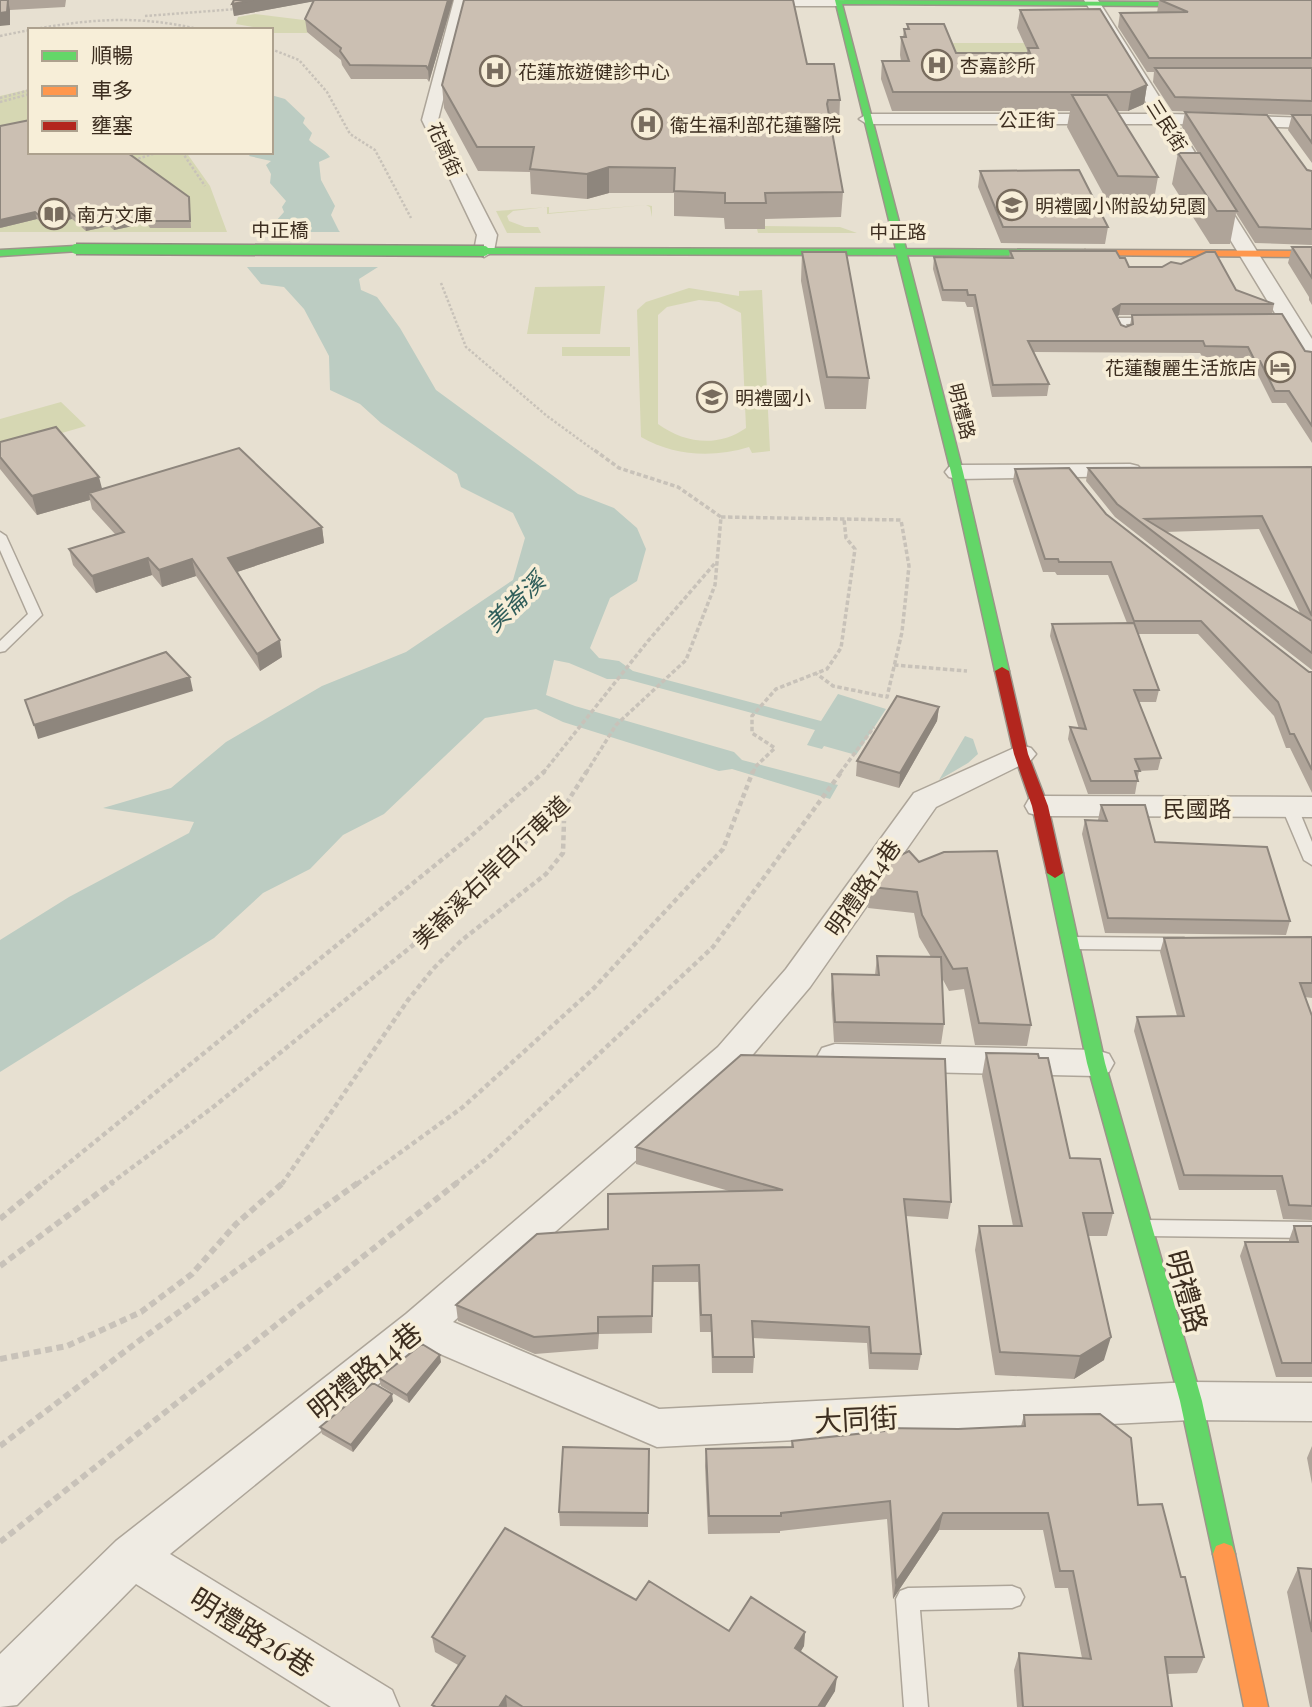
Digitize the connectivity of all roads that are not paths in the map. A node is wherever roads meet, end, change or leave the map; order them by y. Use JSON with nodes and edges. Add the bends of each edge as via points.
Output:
{"nodes":[{"id":1,"x":466,"y":1,"type":"edge"},
{"id":2,"x":843,"y":1,"type":"edge"},
{"id":3,"x":740,"y":2,"type":"edge"},
{"id":4,"x":1092,"y":2,"type":"edge"},
{"id":5,"x":1312,"y":5,"type":"edge"},
{"id":6,"x":867,"y":119,"type":"junction"},
{"id":7,"x":1164,"y":119,"type":"junction"},
{"id":8,"x":1271,"y":123,"type":"junction"},
{"id":9,"x":1312,"y":123,"type":"edge"},
{"id":10,"x":1285,"y":142,"type":"edge"},
{"id":11,"x":484,"y":251,"type":"junction"},
{"id":12,"x":901,"y":251,"type":"junction"},
{"id":13,"x":2,"y":253,"type":"edge"},
{"id":14,"x":1250,"y":254,"type":"junction"},
{"id":15,"x":1312,"y":254,"type":"edge"},
{"id":16,"x":1159,"y":321,"type":"edge"},
{"id":17,"x":1125,"y":333,"type":"edge"},
{"id":18,"x":1312,"y":356,"type":"edge"},
{"id":19,"x":1149,"y":471,"type":"edge"},
{"id":20,"x":957,"y":472,"type":"junction"},
{"id":21,"x":0,"y":536,"type":"edge"},
{"id":22,"x":3,"y":552,"type":"edge"},
{"id":23,"x":0,"y":648,"type":"edge"},
{"id":24,"x":1021,"y":754,"type":"junction"},
{"id":25,"x":1301,"y":808,"type":"edge"},
{"id":26,"x":1043,"y":818,"type":"junction"},
{"id":27,"x":1312,"y":860,"type":"edge"},
{"id":28,"x":1070,"y":943,"type":"junction"},
{"id":29,"x":1205,"y":944,"type":"edge"},
{"id":30,"x":731,"y":1056,"type":"junction"},
{"id":31,"x":1096,"y":1063,"type":"junction"},
{"id":32,"x":1143,"y":1228,"type":"junction"},
{"id":33,"x":1312,"y":1230,"type":"edge"},
{"id":34,"x":420,"y":1326,"type":"junction"},
{"id":35,"x":1191,"y":1401,"type":"junction"},
{"id":36,"x":1312,"y":1402,"type":"edge"},
{"id":37,"x":132,"y":1556,"type":"junction"},
{"id":38,"x":1012,"y":1597,"type":"dead end"},
{"id":39,"x":0,"y":1688,"type":"edge"},
{"id":40,"x":375,"y":1707,"type":"edge"},
{"id":41,"x":916,"y":1707,"type":"edge"},
{"id":42,"x":1256,"y":1707,"type":"edge"}],
"edges":[{"from":1,"to":11,"type":"street","name":"花崗街","via":[[430,120],[487,234]]},
{"from":2,"to":3,"type":"street"},
{"from":2,"to":4,"type":"street"},
{"from":2,"to":6,"type":"street","name":"明禮路"},
{"from":4,"to":5,"type":"street"},
{"from":4,"to":7,"type":"street","name":"三民街","via":[[1145,77]]},
{"from":6,"to":7,"type":"street","name":"公正街"},
{"from":6,"to":12,"type":"street","name":"明禮路"},
{"from":7,"to":8,"type":"street","name":"公正街"},
{"from":7,"to":14,"type":"street","name":"三民街"},
{"from":8,"to":9,"type":"street","name":"公正街"},
{"from":8,"to":10,"type":"street"},
{"from":11,"to":12,"type":"street","name":"中正路"},
{"from":11,"to":13,"type":"street","name":"中正橋","bridge":true,"via":[[76,249]]},
{"from":12,"to":14,"type":"street","name":"中正路"},
{"from":12,"to":20,"type":"street","name":"明禮路"},
{"from":14,"to":15,"type":"street","name":"中正路"},
{"from":14,"to":18,"type":"street","name":"三民街","via":[[1284,321]]},
{"from":16,"to":17,"type":"lane","via":[[1119,320]]},
{"from":19,"to":20,"type":"street","via":[[1072,476]]},
{"from":20,"to":24,"type":"street","name":"明禮路"},
{"from":21,"to":22,"type":"lane"},
{"from":22,"to":23,"type":"lane","via":[[35,615]]},
{"from":24,"to":26,"type":"street","name":"明禮路"},
{"from":24,"to":30,"type":"street","name":"明禮路14巷","via":[[925,800],[798,978]]},
{"from":25,"to":26,"type":"street","name":"民國路"},
{"from":25,"to":27,"type":"lane"},
{"from":26,"to":28,"type":"street","name":"明禮路"},
{"from":28,"to":29,"type":"lane"},
{"from":28,"to":31,"type":"street","name":"明禮路"},
{"from":30,"to":31,"type":"street"},
{"from":30,"to":34,"type":"street","name":"明禮路14巷"},
{"from":31,"to":32,"type":"street","name":"明禮路"},
{"from":32,"to":33,"type":"lane"},
{"from":32,"to":35,"type":"street","name":"明禮路"},
{"from":34,"to":35,"type":"street","name":"大同街","via":[[657,1428]]},
{"from":34,"to":37,"type":"street","name":"明禮路14巷"},
{"from":35,"to":36,"type":"street","name":"大同街"},
{"from":35,"to":42,"type":"street","name":"明禮路"},
{"from":37,"to":39,"type":"street","name":"明禮路14巷"},
{"from":37,"to":40,"type":"street","name":"明禮路26巷"},
{"from":38,"to":41,"type":"lane","via":[[908,1599]]}]}
